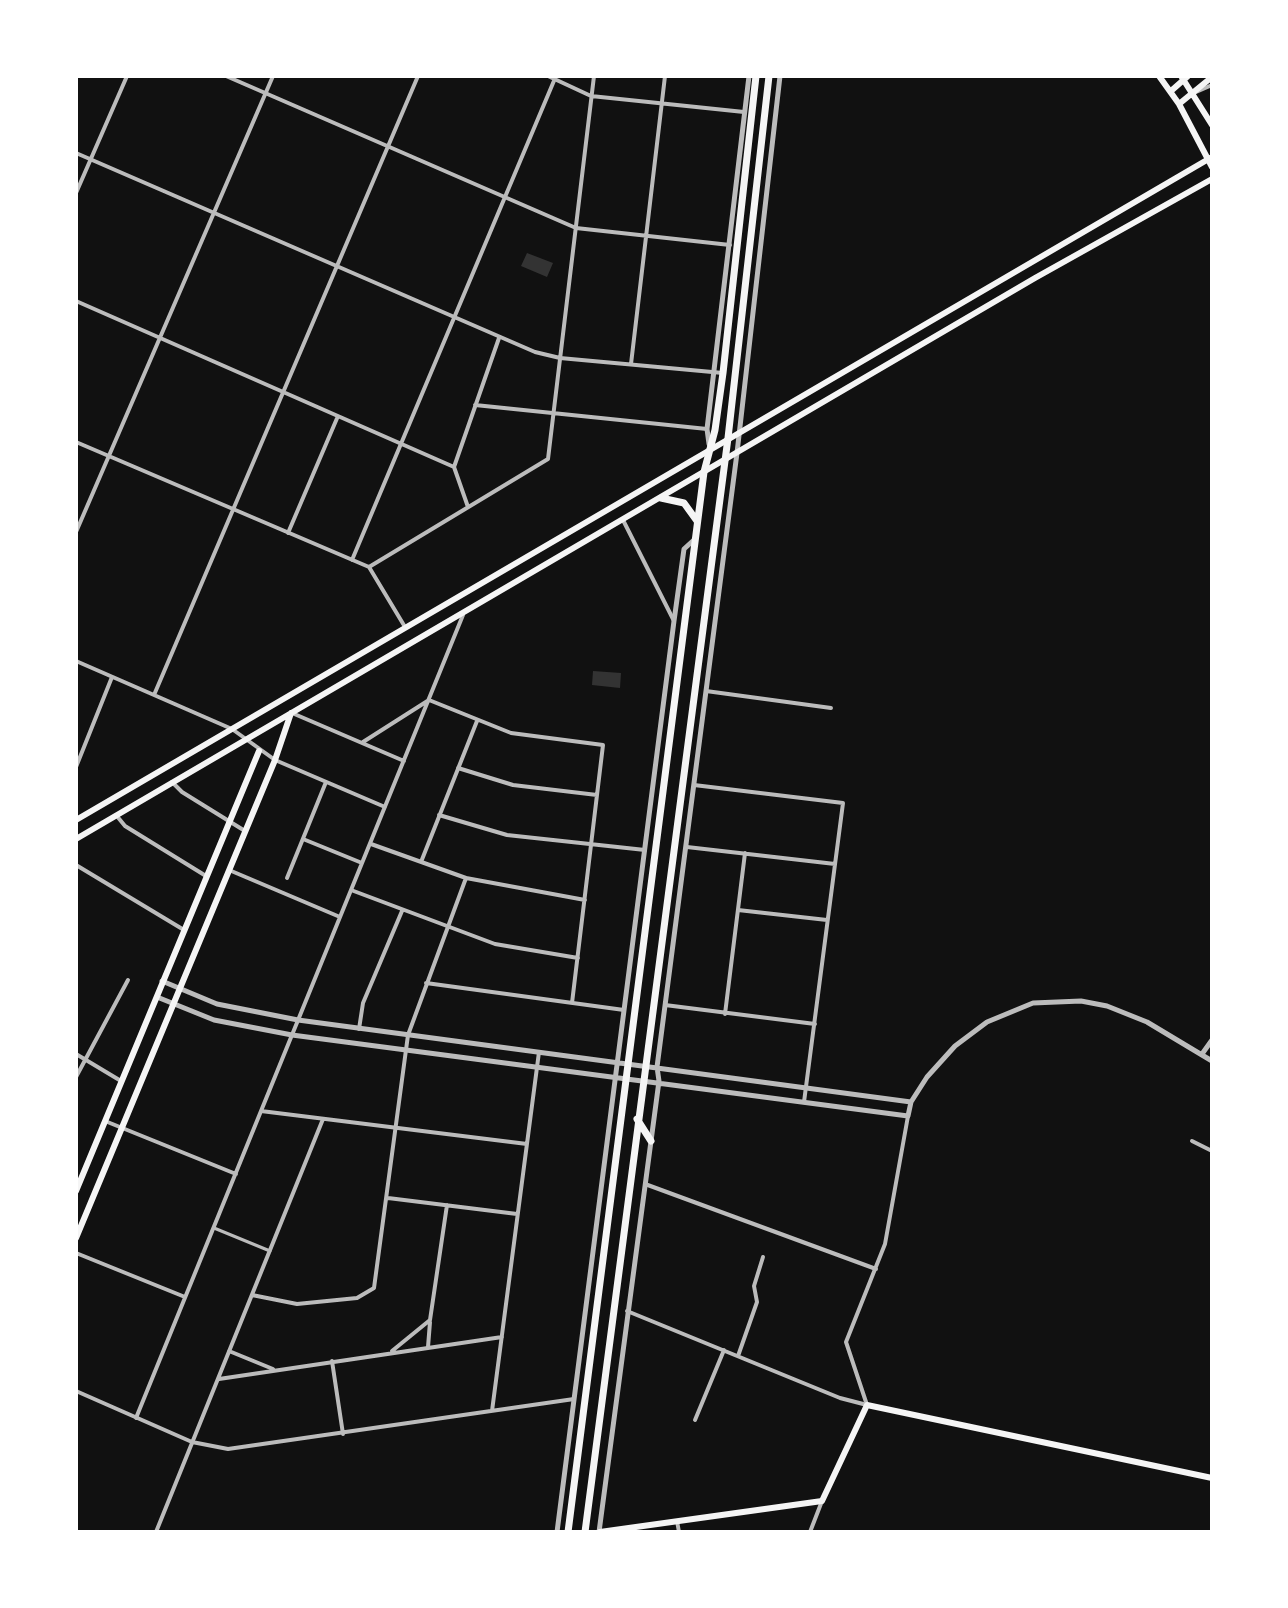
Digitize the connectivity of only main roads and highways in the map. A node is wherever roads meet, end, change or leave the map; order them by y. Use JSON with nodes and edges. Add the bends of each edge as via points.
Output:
{"nodes":[{"id":1,"x":756,"y":76,"type":"edge"},
{"id":2,"x":769,"y":76,"type":"edge"},
{"id":3,"x":1159,"y":76,"type":"edge"},
{"id":4,"x":1185,"y":77,"type":"edge"},
{"id":5,"x":1212,"y":77,"type":"edge"},
{"id":6,"x":1171,"y":91,"type":"junction"},
{"id":7,"x":1193,"y":92,"type":"junction"},
{"id":8,"x":1179,"y":104,"type":"junction"},
{"id":9,"x":1212,"y":125,"type":"edge"},
{"id":10,"x":1210,"y":158,"type":"edge"},
{"id":11,"x":1212,"y":167,"type":"edge"},
{"id":12,"x":1212,"y":179,"type":"edge"},
{"id":13,"x":728,"y":438,"type":"junction"},
{"id":14,"x":709,"y":451,"type":"junction"},
{"id":15,"x":724,"y":461,"type":"junction"},
{"id":16,"x":680,"y":468,"type":"junction"},
{"id":17,"x":704,"y":472,"type":"junction"},
{"id":18,"x":689,"y":481,"type":"junction"},
{"id":19,"x":661,"y":498,"type":"junction"},
{"id":20,"x":698,"y":522,"type":"junction"},
{"id":21,"x":456,"y":597,"type":"junction"},
{"id":22,"x":463,"y":615,"type":"junction"},
{"id":23,"x":291,"y":713,"type":"junction"},
{"id":24,"x":259,"y":751,"type":"road end"},
{"id":25,"x":76,"y":820,"type":"edge"},
{"id":26,"x":76,"y":839,"type":"edge"},
{"id":27,"x":637,"y":1119,"type":"junction"},
{"id":28,"x":651,"y":1141,"type":"road end"},
{"id":29,"x":76,"y":1191,"type":"edge"},
{"id":30,"x":76,"y":1238,"type":"edge"},
{"id":31,"x":1212,"y":1478,"type":"edge"},
{"id":32,"x":568,"y":1532,"type":"edge"},
{"id":33,"x":585,"y":1532,"type":"edge"},
{"id":34,"x":600,"y":1532,"type":"edge"}],
"edges":[{"from":1,"to":14,"type":"highway"},
{"from":2,"to":13,"type":"highway"},
{"from":3,"to":6,"type":"main road"},
{"from":4,"to":6,"type":"main road"},
{"from":4,"to":7,"type":"main road"},
{"from":5,"to":7,"type":"main road"},
{"from":6,"to":8,"type":"main road"},
{"from":7,"to":8,"type":"main road"},
{"from":7,"to":9,"type":"main road"},
{"from":8,"to":10,"type":"main road"},
{"from":10,"to":11,"type":"main road"},
{"from":10,"to":13,"type":"main road"},
{"from":12,"to":15,"type":"main road"},
{"from":13,"to":14,"type":"main road"},
{"from":13,"to":15,"type":"highway"},
{"from":14,"to":16,"type":"main road"},
{"from":14,"to":17,"type":"highway"},
{"from":15,"to":17,"type":"main road"},
{"from":15,"to":27,"type":"highway"},
{"from":16,"to":18,"type":"main road"},
{"from":16,"to":21,"type":"main road"},
{"from":17,"to":18,"type":"main road"},
{"from":17,"to":20,"type":"highway"},
{"from":18,"to":19,"type":"main road"},
{"from":19,"to":20,"type":"highway","via":[[684,503]]},
{"from":19,"to":22,"type":"main road"},
{"from":20,"to":32,"type":"highway"},
{"from":21,"to":22,"type":"main road"},
{"from":21,"to":25,"type":"main road"},
{"from":22,"to":23,"type":"main road"},
{"from":23,"to":26,"type":"main road"},
{"from":23,"to":30,"type":"main road"},
{"from":24,"to":29,"type":"main road"},
{"from":27,"to":28,"type":"highway"},
{"from":27,"to":33,"type":"highway"},
{"from":31,"to":34,"type":"main road","via":[[867,1405],[822,1501]]}]}
